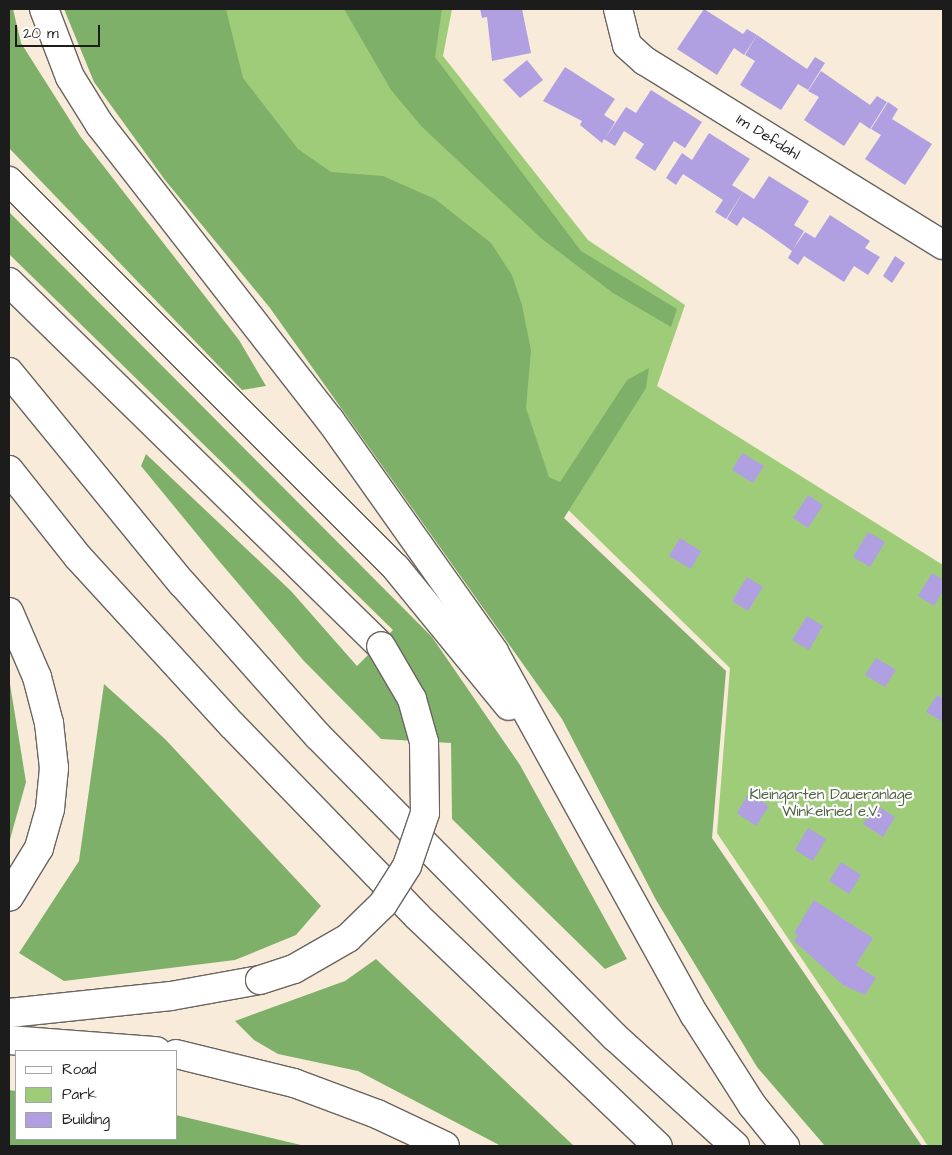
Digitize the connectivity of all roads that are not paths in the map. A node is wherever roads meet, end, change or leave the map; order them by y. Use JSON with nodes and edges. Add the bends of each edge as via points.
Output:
{"nodes":[{"id":1,"x":44,"y":9,"type":"edge"},
{"id":2,"x":618,"y":9,"type":"edge"},
{"id":3,"x":9,"y":181,"type":"edge"},
{"id":4,"x":943,"y":246,"type":"edge"},
{"id":5,"x":9,"y":282,"type":"edge"},
{"id":6,"x":9,"y":372,"type":"edge"},
{"id":7,"x":9,"y":470,"type":"edge"},
{"id":8,"x":9,"y":612,"type":"edge"},
{"id":9,"x":546,"y":752,"type":"junction"},
{"id":10,"x":9,"y":897,"type":"edge"},
{"id":11,"x":9,"y":1013,"type":"edge"},
{"id":12,"x":9,"y":1040,"type":"edge"},
{"id":13,"x":144,"y":1050,"type":"edge"},
{"id":14,"x":178,"y":1054,"type":"edge"},
{"id":15,"x":445,"y":1146,"type":"edge"},
{"id":16,"x":658,"y":1146,"type":"edge"},
{"id":17,"x":735,"y":1146,"type":"edge"},
{"id":18,"x":785,"y":1146,"type":"edge"}],
"edges":[{"from":1,"to":9,"type":"main road","via":[[70,77],[100,125],[379,488],[494,652]]},
{"from":2,"to":4,"type":"main road","name":"Im Defdahl","via":[[627,45],[645,61]]},
{"from":3,"to":9,"type":"main road","via":[[172,349],[396,568]]},
{"from":5,"to":11,"type":"main road","bridge":true,"via":[[381,646],[412,699],[424,742],[425,813],[407,866],[383,904],[348,938],[294,969],[260,980],[171,996]]},
{"from":6,"to":17,"type":"main road","via":[[182,583],[318,736],[615,1037]]},
{"from":7,"to":16,"type":"main road","via":[[78,557],[232,725],[417,916]]},
{"from":8,"to":10,"type":"main road","via":[[37,677],[49,723],[54,768],[50,809],[39,848]]},
{"from":9,"to":18,"type":"main road","via":[[722,1062]]},
{"from":12,"to":13,"type":"main road"},
{"from":14,"to":15,"type":"main road","via":[[294,1083],[377,1114]]}]}
